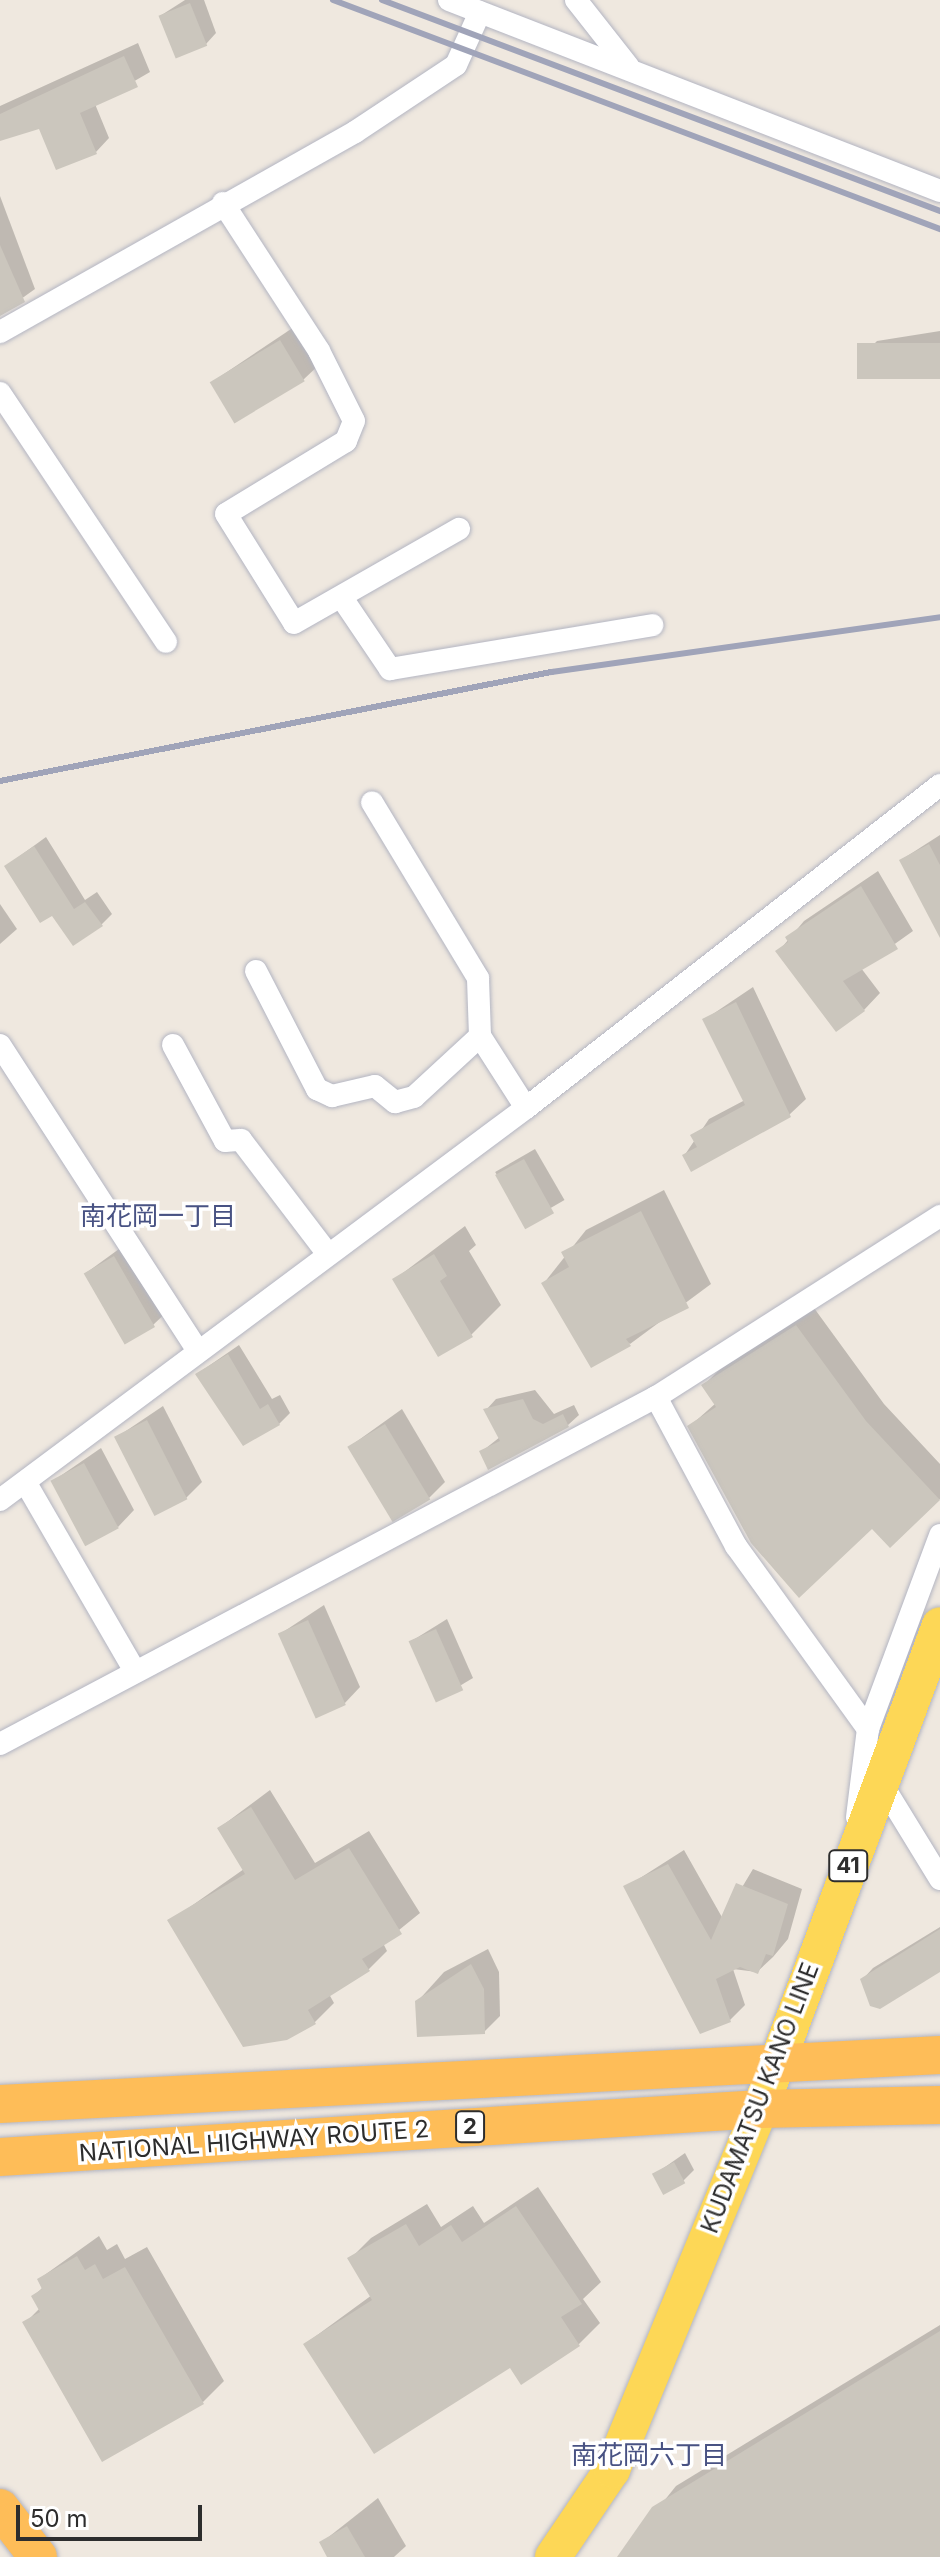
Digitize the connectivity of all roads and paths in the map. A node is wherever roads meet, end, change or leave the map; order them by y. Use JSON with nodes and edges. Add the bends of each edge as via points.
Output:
{"nodes":[{"id":1,"x":449,"y":0,"type":"edge"},
{"id":2,"x":576,"y":0,"type":"edge"},
{"id":3,"x":480,"y":12,"type":"junction"},
{"id":4,"x":628,"y":66,"type":"junction"},
{"id":5,"x":940,"y":191,"type":"edge"},
{"id":6,"x":223,"y":203,"type":"junction"},
{"id":7,"x":0,"y":332,"type":"edge"},
{"id":8,"x":0,"y":393,"type":"edge"},
{"id":9,"x":459,"y":529,"type":"dead end"},
{"id":10,"x":342,"y":598,"type":"junction"},
{"id":11,"x":652,"y":625,"type":"dead end"},
{"id":12,"x":166,"y":642,"type":"dead end"},
{"id":13,"x":940,"y":785,"type":"edge"},
{"id":14,"x":372,"y":802,"type":"dead end"},
{"id":15,"x":256,"y":971,"type":"dead end"},
{"id":16,"x":480,"y":1036,"type":"junction"},
{"id":17,"x":0,"y":1045,"type":"edge"},
{"id":18,"x":173,"y":1045,"type":"dead end"},
{"id":19,"x":526,"y":1108,"type":"junction"},
{"id":20,"x":940,"y":1216,"type":"edge"},
{"id":21,"x":328,"y":1254,"type":"junction"},
{"id":22,"x":198,"y":1351,"type":"junction"},
{"id":23,"x":656,"y":1397,"type":"junction"},
{"id":24,"x":27,"y":1485,"type":"junction"},
{"id":25,"x":0,"y":1500,"type":"edge"},
{"id":26,"x":940,"y":1535,"type":"edge"},
{"id":27,"x":940,"y":1625,"type":"edge"},
{"id":28,"x":133,"y":1668,"type":"junction"},
{"id":29,"x":928,"y":1680,"type":"edge"},
{"id":30,"x":868,"y":1729,"type":"junction"},
{"id":31,"x":0,"y":1744,"type":"edge"},
{"id":32,"x":880,"y":1781,"type":"junction"},
{"id":33,"x":851,"y":1858,"type":"junction"},
{"id":34,"x":940,"y":1879,"type":"edge"},
{"id":35,"x":940,"y":2055,"type":"edge"},
{"id":36,"x":777,"y":2059,"type":"junction"},
{"id":37,"x":0,"y":2104,"type":"edge"},
{"id":38,"x":940,"y":2105,"type":"edge"},
{"id":39,"x":760,"y":2109,"type":"junction"},
{"id":40,"x":0,"y":2157,"type":"edge"},
{"id":41,"x":0,"y":2508,"type":"edge"},
{"id":42,"x":0,"y":2551,"type":"edge"},
{"id":43,"x":5,"y":2557,"type":"edge"},
{"id":44,"x":38,"y":2557,"type":"edge"},
{"id":45,"x":553,"y":2557,"type":"edge"}],
"edges":[{"from":1,"to":3,"type":"street"},
{"from":2,"to":4,"type":"street"},
{"from":3,"to":4,"type":"street"},
{"from":3,"to":6,"type":"street","via":[[456,65],[355,132]]},
{"from":4,"to":5,"type":"street"},
{"from":6,"to":7,"type":"street"},
{"from":6,"to":10,"type":"street","via":[[319,351],[354,421],[346,441],[226,514],[294,623]]},
{"from":8,"to":12,"type":"street"},
{"from":9,"to":10,"type":"street"},
{"from":10,"to":11,"type":"street","via":[[390,669]]},
{"from":13,"to":19,"type":"street"},
{"from":14,"to":16,"type":"street","via":[[478,978]]},
{"from":15,"to":16,"type":"street","via":[[317,1089],[332,1096],[375,1086],[395,1102],[414,1097]]},
{"from":16,"to":19,"type":"street"},
{"from":17,"to":22,"type":"street"},
{"from":18,"to":21,"type":"street","via":[[225,1141],[241,1140]]},
{"from":19,"to":21,"type":"street"},
{"from":20,"to":23,"type":"street"},
{"from":21,"to":22,"type":"street"},
{"from":22,"to":24,"type":"street"},
{"from":23,"to":28,"type":"street"},
{"from":23,"to":30,"type":"street","via":[[736,1546]]},
{"from":24,"to":25,"type":"street"},
{"from":24,"to":28,"type":"street"},
{"from":26,"to":30,"type":"street"},
{"from":27,"to":29,"type":"main road","name":"KUDAMATSU KANO LINE","number":"41"},
{"from":28,"to":31,"type":"street"},
{"from":29,"to":32,"type":"main road","name":"KUDAMATSU KANO LINE","number":"41"},
{"from":30,"to":33,"type":"street"},
{"from":32,"to":33,"type":"main road","name":"KUDAMATSU KANO LINE","number":"41"},
{"from":32,"to":34,"type":"street"},
{"from":33,"to":36,"type":"main road","name":"KUDAMATSU KANO LINE","number":"41"},
{"from":35,"to":36,"type":"highway","name":"NATIONAL HIGHWAY ROUTE 2","number":"2"},
{"from":36,"to":37,"type":"highway","name":"NATIONAL HIGHWAY ROUTE 2","number":"2"},
{"from":36,"to":39,"type":"main road","name":"KUDAMATSU KANO LINE","number":"41"},
{"from":38,"to":39,"type":"highway","name":"NATIONAL HIGHWAY ROUTE 2","number":"2"},
{"from":39,"to":40,"type":"highway","name":"NATIONAL HIGHWAY ROUTE 2","number":"2"},
{"from":39,"to":45,"type":"main road","name":"KUDAMATSU KANO LINE","number":"41","via":[[612,2470]]},
{"from":41,"to":44,"type":"highway"},
{"from":42,"to":43,"type":"highway"}]}
